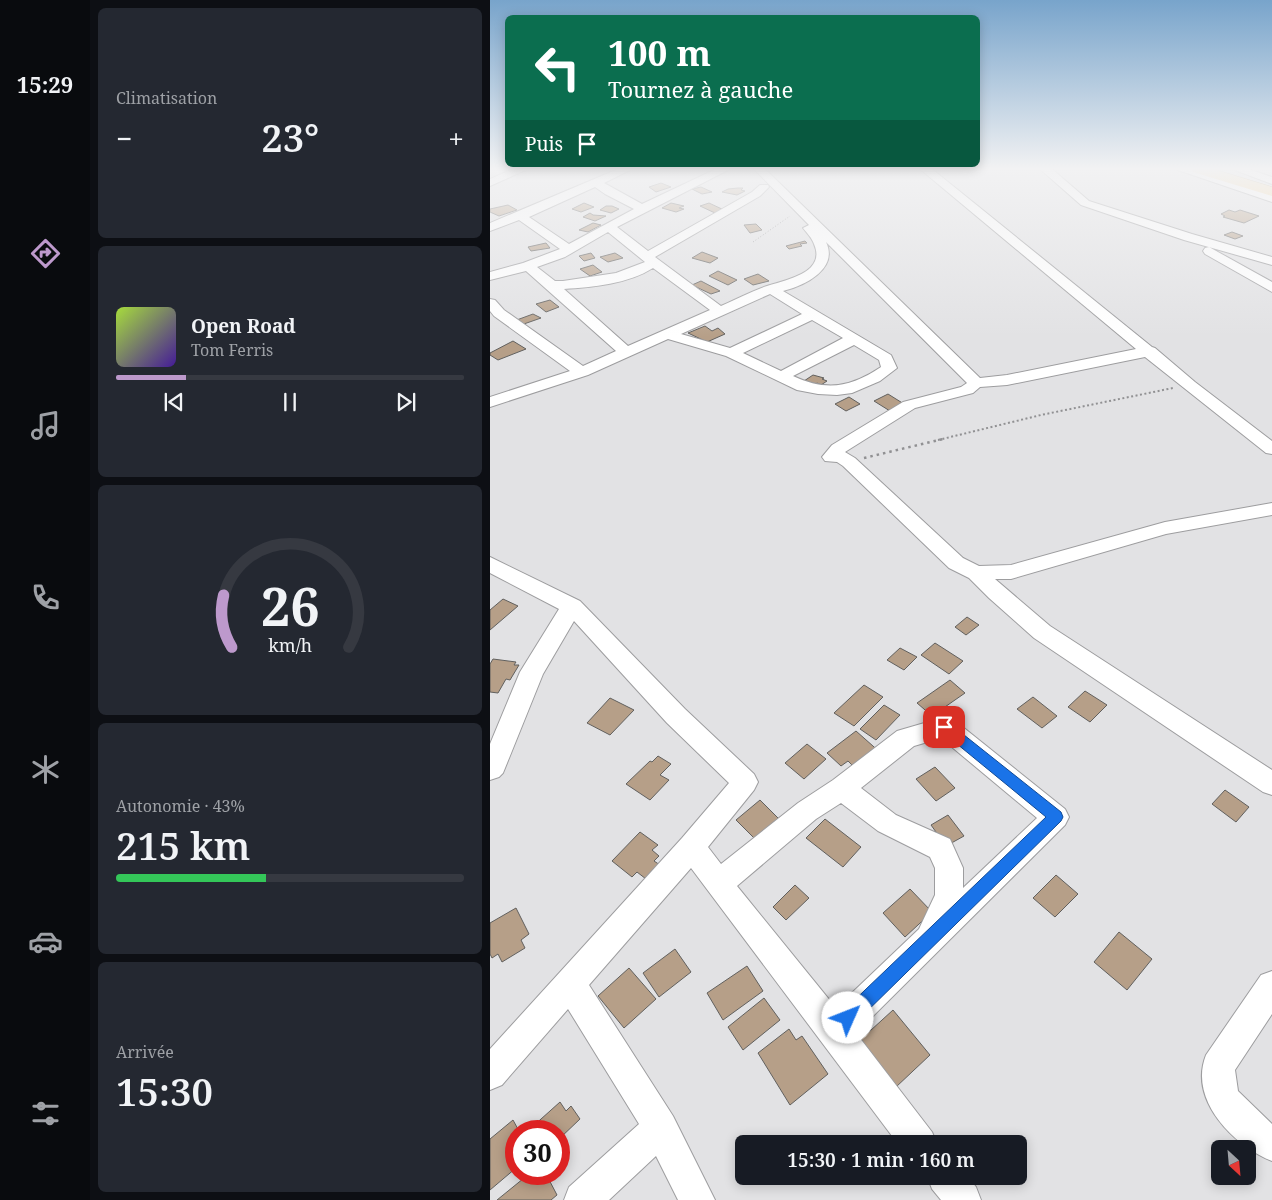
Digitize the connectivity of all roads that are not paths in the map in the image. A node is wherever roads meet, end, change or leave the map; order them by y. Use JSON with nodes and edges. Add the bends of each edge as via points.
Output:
{"nodes":[{"id":1,"x":533,"y":225,"type":"edge"},
{"id":2,"x":614,"y":225,"type":"edge"},
{"id":3,"x":706,"y":225,"type":"edge"},
{"id":4,"x":806,"y":225,"type":"edge"},
{"id":5,"x":816,"y":225,"type":"edge"},
{"id":6,"x":994,"y":225,"type":"edge"},
{"id":7,"x":1152,"y":225,"type":"edge"},
{"id":8,"x":609,"y":228,"type":"junction"},
{"id":9,"x":1188,"y":237,"type":"junction"},
{"id":10,"x":568,"y":249,"type":"junction"},
{"id":11,"x":650,"y":260,"type":"junction"},
{"id":12,"x":1272,"y":261,"type":"edge"},
{"id":13,"x":528,"y":266,"type":"junction"},
{"id":14,"x":490,"y":276,"type":"edge"},
{"id":15,"x":552,"y":285,"type":"junction"},
{"id":16,"x":1272,"y":288,"type":"edge"},
{"id":17,"x":771,"y":289,"type":"junction"},
{"id":18,"x":490,"y":303,"type":"edge"},
{"id":19,"x":720,"y":311,"type":"junction"},
{"id":20,"x":811,"y":315,"type":"junction"},
{"id":21,"x":666,"y":334,"type":"junction"},
{"id":22,"x":855,"y":338,"type":"junction"},
{"id":23,"x":1150,"y":351,"type":"junction"},
{"id":24,"x":626,"y":352,"type":"junction"},
{"id":25,"x":731,"y":353,"type":"junction"},
{"id":26,"x":582,"y":372,"type":"junction"},
{"id":27,"x":782,"y":376,"type":"junction"},
{"id":28,"x":976,"y":383,"type":"junction"},
{"id":29,"x":492,"y":399,"type":"edge"},
{"id":30,"x":1272,"y":449,"type":"edge"},
{"id":31,"x":1272,"y":509,"type":"edge"},
{"id":32,"x":490,"y":564,"type":"edge"},
{"id":33,"x":976,"y":573,"type":"junction"},
{"id":34,"x":572,"y":606,"type":"junction"},
{"id":35,"x":490,"y":769,"type":"edge"},
{"id":36,"x":1272,"y":784,"type":"edge"},
{"id":37,"x":842,"y":788,"type":"junction"},
{"id":38,"x":692,"y":847,"type":"junction"},
{"id":39,"x":718,"y":884,"type":"junction"},
{"id":40,"x":930,"y":938,"type":"junction"},
{"id":41,"x":570,"y":983,"type":"junction"},
{"id":42,"x":1272,"y":986,"type":"edge"},
{"id":43,"x":834,"y":1031,"type":"junction"},
{"id":44,"x":490,"y":1073,"type":"edge"},
{"id":45,"x":661,"y":1128,"type":"junction"},
{"id":46,"x":913,"y":1135,"type":"edge"},
{"id":47,"x":1272,"y":1144,"type":"edge"},
{"id":48,"x":952,"y":1185,"type":"edge"},
{"id":49,"x":582,"y":1200,"type":"edge"},
{"id":50,"x":697,"y":1200,"type":"edge"},
{"id":51,"x":963,"y":1200,"type":"edge"}],
"edges":[{"from":1,"to":10,"type":"street"},
{"from":2,"to":8,"type":"street"},
{"from":3,"to":11,"type":"street"},
{"from":4,"to":17,"type":"street","via":[[823,246],[822,259],[812,274],[801,282]]},
{"from":5,"to":28,"type":"street"},
{"from":6,"to":23,"type":"street"},
{"from":7,"to":9,"type":"street"},
{"from":8,"to":10,"type":"street"},
{"from":8,"to":11,"type":"street"},
{"from":9,"to":12,"type":"street"},
{"from":9,"to":16,"type":"street"},
{"from":10,"to":13,"type":"street"},
{"from":11,"to":15,"type":"street","via":[[648,266],[594,282]]},
{"from":11,"to":19,"type":"street"},
{"from":13,"to":14,"type":"street"},
{"from":13,"to":15,"type":"street"},
{"from":15,"to":24,"type":"street"},
{"from":17,"to":19,"type":"street","via":[[760,291]]},
{"from":17,"to":20,"type":"street"},
{"from":18,"to":26,"type":"street"},
{"from":19,"to":21,"type":"street"},
{"from":20,"to":22,"type":"street"},
{"from":20,"to":25,"type":"street"},
{"from":21,"to":24,"type":"street"},
{"from":21,"to":25,"type":"street"},
{"from":22,"to":27,"type":"street"},
{"from":22,"to":27,"type":"street","via":[[886,358],[889,368],[845,390],[803,387]]},
{"from":23,"to":28,"type":"street","via":[[1007,380]]},
{"from":23,"to":30,"type":"street"},
{"from":24,"to":26,"type":"street"},
{"from":25,"to":27,"type":"street"},
{"from":26,"to":29,"type":"street"},
{"from":28,"to":33,"type":"street","via":[[967,390],[908,406],[831,457],[840,456],[849,462],[956,563]]},
{"from":31,"to":33,"type":"street","via":[[1165,528],[1011,572]]},
{"from":32,"to":34,"type":"street"},
{"from":33,"to":36,"type":"street","via":[[1042,632]]},
{"from":34,"to":35,"type":"street","via":[[532,672]]},
{"from":34,"to":38,"type":"street","via":[[676,716],[745,782]]},
{"from":37,"to":39,"type":"street","via":[[807,810]]},
{"from":37,"to":40,"type":"street","via":[[887,823],[940,848],[949,868],[949,896]]},
{"from":37,"to":40,"type":"street","via":[[906,738],[944,727],[1056,817]]},
{"from":38,"to":39,"type":"street"},
{"from":38,"to":41,"type":"street"},
{"from":39,"to":43,"type":"street"},
{"from":40,"to":43,"type":"street"},
{"from":41,"to":44,"type":"street"},
{"from":41,"to":45,"type":"street"},
{"from":42,"to":47,"type":"street","via":[[1218,1067],[1223,1099],[1254,1132]]},
{"from":43,"to":46,"type":"street"},
{"from":45,"to":49,"type":"street"},
{"from":45,"to":50,"type":"street"},
{"from":48,"to":51,"type":"street"}]}
